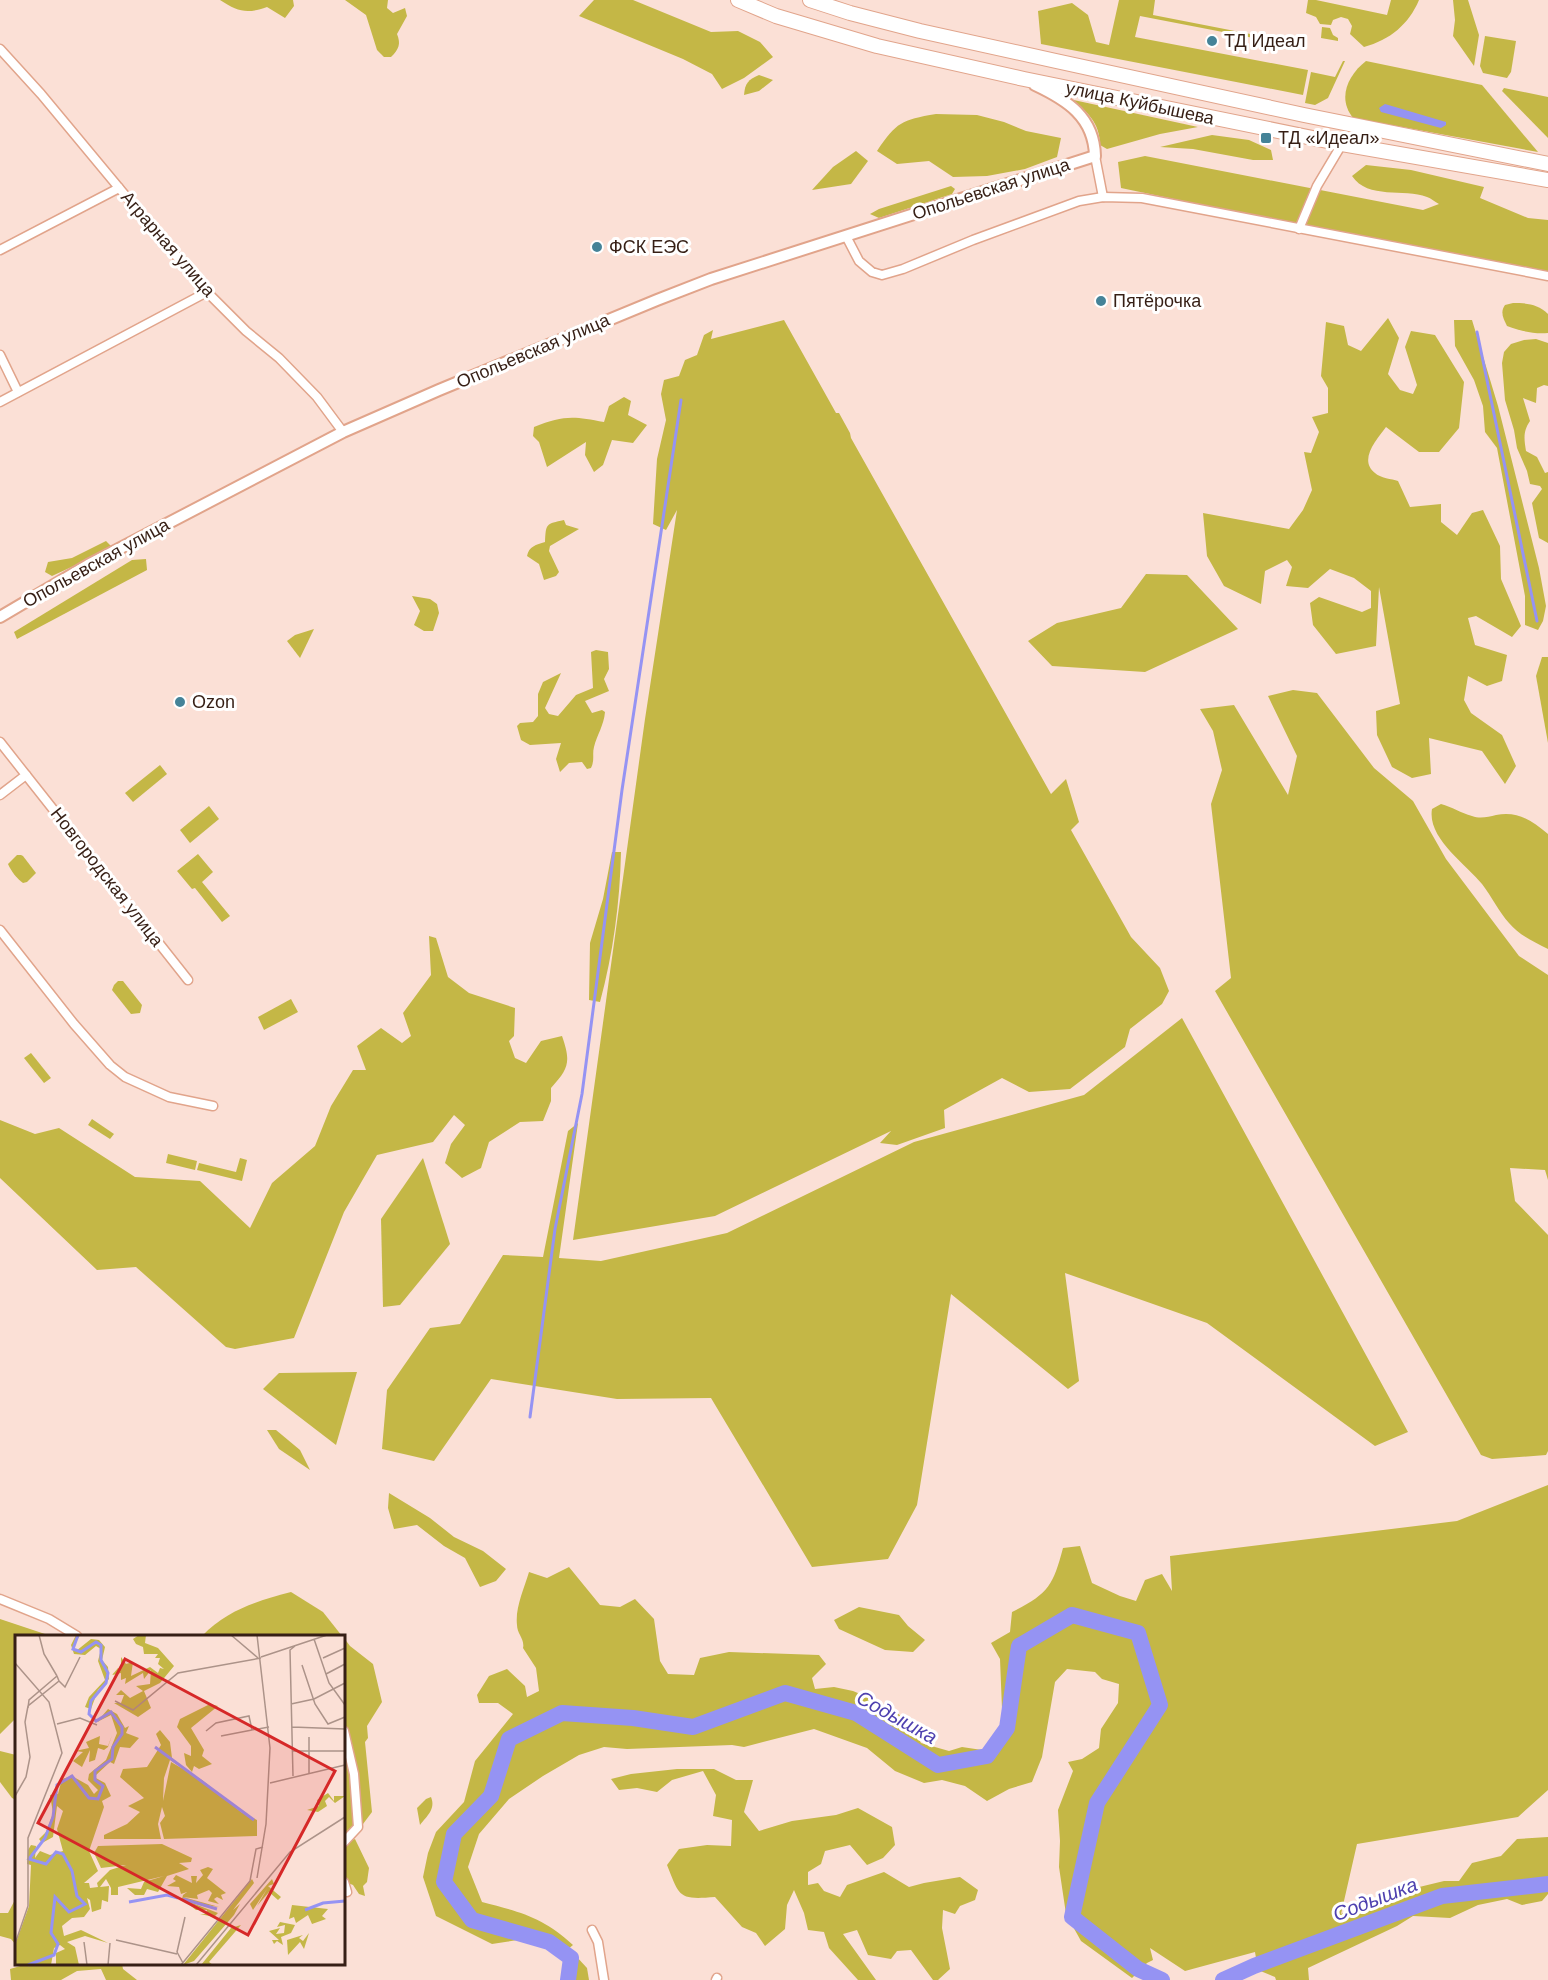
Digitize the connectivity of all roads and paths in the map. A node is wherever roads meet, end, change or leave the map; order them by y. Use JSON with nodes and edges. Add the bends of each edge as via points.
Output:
{"nodes":[{"id":1,"x":738,"y":0,"type":"edge"},
{"id":2,"x":810,"y":0,"type":"edge"},
{"id":3,"x":0,"y":49,"type":"edge"},
{"id":4,"x":1024,"y":79,"type":"junction"},
{"id":5,"x":1342,"y":144,"type":"junction"},
{"id":6,"x":1095,"y":156,"type":"junction"},
{"id":7,"x":1548,"y":164,"type":"edge"},
{"id":8,"x":1548,"y":180,"type":"edge"},
{"id":9,"x":119,"y":188,"type":"junction"},
{"id":10,"x":1103,"y":197,"type":"junction"},
{"id":11,"x":1299,"y":229,"type":"junction"},
{"id":12,"x":846,"y":236,"type":"junction"},
{"id":13,"x":0,"y":250,"type":"edge"},
{"id":14,"x":1548,"y":276,"type":"edge"},
{"id":15,"x":207,"y":292,"type":"junction"},
{"id":16,"x":0,"y":355,"type":"edge"},
{"id":17,"x":18,"y":392,"type":"junction"},
{"id":18,"x":0,"y":402,"type":"edge"},
{"id":19,"x":343,"y":432,"type":"junction"},
{"id":20,"x":0,"y":617,"type":"edge"},
{"id":21,"x":0,"y":742,"type":"edge"},
{"id":22,"x":26,"y":775,"type":"junction"},
{"id":23,"x":0,"y":795,"type":"edge"},
{"id":24,"x":0,"y":930,"type":"edge"},
{"id":25,"x":188,"y":980,"type":"dead end"},
{"id":26,"x":213,"y":1106,"type":"dead end"},
{"id":27,"x":0,"y":1599,"type":"edge"},
{"id":28,"x":75,"y":1635,"type":"edge"},
{"id":29,"x":345,"y":1735,"type":"edge"},
{"id":30,"x":345,"y":1841,"type":"edge"},
{"id":31,"x":345,"y":1887,"type":"edge"},
{"id":32,"x":346,"y":1892,"type":"dead end"},
{"id":33,"x":592,"y":1930,"type":"dead end"},
{"id":34,"x":604,"y":1980,"type":"edge"}],
"edges":[{"from":1,"to":4,"type":"highway","name":"улица Куйбышева","via":[[776,16],[877,46]]},
{"from":2,"to":7,"type":"highway","name":"улица Куйбышева","via":[[920,31],[1304,116]]},
{"from":3,"to":9,"type":"street","name":"Аграрная улица"},
{"from":4,"to":5,"type":"highway","name":"улица Куйбышева"},
{"from":4,"to":6,"type":"street","via":[[1081,114],[1095,142]]},
{"from":5,"to":8,"type":"highway","name":"улица Куйбышева"},
{"from":5,"to":11,"type":"street","via":[[1317,186]]},
{"from":6,"to":10,"type":"street"},
{"from":6,"to":12,"type":"street","name":"Опольевская улица"},
{"from":9,"to":13,"type":"street"},
{"from":9,"to":15,"type":"street","name":"Аграрная улица"},
{"from":10,"to":11,"type":"street","via":[[1142,198]]},
{"from":10,"to":12,"type":"street","via":[[1068,205],[882,275],[859,261]]},
{"from":11,"to":14,"type":"street"},
{"from":12,"to":19,"type":"street","name":"Опольевская улица","via":[[657,300]]},
{"from":15,"to":17,"type":"street"},
{"from":15,"to":19,"type":"street","name":"Аграрная улица","via":[[279,358]]},
{"from":16,"to":17,"type":"street"},
{"from":17,"to":18,"type":"street"},
{"from":19,"to":20,"type":"street","name":"Опольевская улица","via":[[88,565]]},
{"from":21,"to":22,"type":"street","name":"Новгородская улица"},
{"from":22,"to":23,"type":"street"},
{"from":22,"to":25,"type":"street","name":"Новгородская улица"},
{"from":24,"to":26,"type":"street","via":[[74,1024],[118,1071],[144,1087]]},
{"from":27,"to":28,"type":"street","via":[[49,1619]]},
{"from":29,"to":30,"type":"street","via":[[354,1774],[358,1827]]},
{"from":31,"to":32,"type":"street"},
{"from":33,"to":34,"type":"street","via":[[600,1949]]}]}
